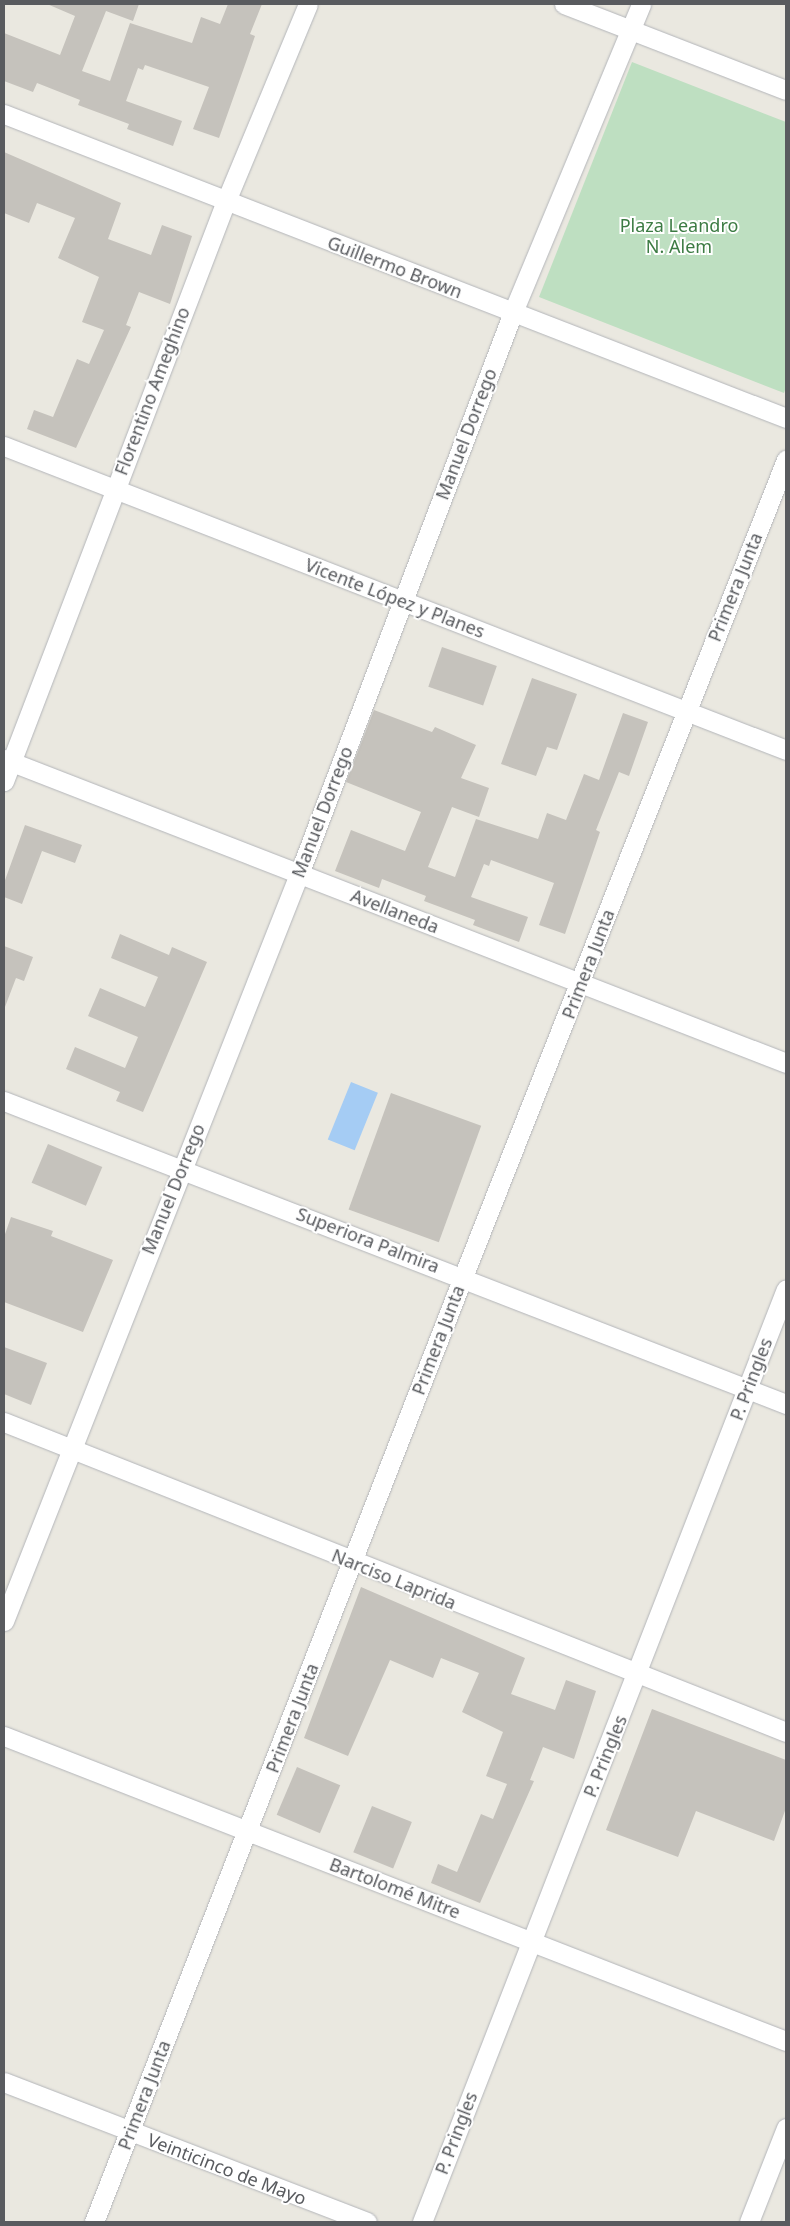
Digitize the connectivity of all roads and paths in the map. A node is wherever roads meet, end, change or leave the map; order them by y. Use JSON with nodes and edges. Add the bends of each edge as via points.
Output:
{"nodes":[{"id":1,"x":308,"y":4,"type":"edge"},
{"id":2,"x":564,"y":4,"type":"edge"},
{"id":3,"x":641,"y":4,"type":"edge"},
{"id":4,"x":630,"y":30,"type":"junction"},
{"id":5,"x":786,"y":90,"type":"edge"},
{"id":6,"x":4,"y":114,"type":"edge"},
{"id":7,"x":226,"y":201,"type":"junction"},
{"id":8,"x":513,"y":312,"type":"junction"},
{"id":9,"x":786,"y":418,"type":"edge"},
{"id":10,"x":4,"y":446,"type":"edge"},
{"id":11,"x":786,"y":460,"type":"edge"},
{"id":12,"x":114,"y":489,"type":"junction"},
{"id":13,"x":401,"y":600,"type":"junction"},
{"id":14,"x":685,"y":712,"type":"junction"},
{"id":15,"x":786,"y":750,"type":"edge"},
{"id":16,"x":8,"y":760,"type":"edge"},
{"id":17,"x":4,"y":781,"type":"edge"},
{"id":18,"x":299,"y":874,"type":"junction"},
{"id":19,"x":581,"y":984,"type":"junction"},
{"id":20,"x":786,"y":1064,"type":"edge"},
{"id":21,"x":4,"y":1101,"type":"edge"},
{"id":22,"x":182,"y":1169,"type":"junction"},
{"id":23,"x":463,"y":1276,"type":"junction"},
{"id":24,"x":786,"y":1289,"type":"edge"},
{"id":25,"x":747,"y":1389,"type":"junction"},
{"id":26,"x":786,"y":1404,"type":"edge"},
{"id":27,"x":4,"y":1422,"type":"edge"},
{"id":28,"x":70,"y":1448,"type":"junction"},
{"id":29,"x":352,"y":1563,"type":"junction"},
{"id":30,"x":4,"y":1621,"type":"edge"},
{"id":31,"x":638,"y":1676,"type":"junction"},
{"id":32,"x":786,"y":1732,"type":"edge"},
{"id":33,"x":4,"y":1736,"type":"edge"},
{"id":34,"x":248,"y":1831,"type":"junction"},
{"id":35,"x":530,"y":1941,"type":"junction"},
{"id":36,"x":786,"y":2041,"type":"edge"},
{"id":37,"x":4,"y":2082,"type":"edge"},
{"id":38,"x":786,"y":2128,"type":"edge"},
{"id":39,"x":129,"y":2131,"type":"junction"},
{"id":40,"x":94,"y":2222,"type":"edge"},
{"id":41,"x":367,"y":2222,"type":"edge"},
{"id":42,"x":422,"y":2222,"type":"edge"},
{"id":43,"x":749,"y":2222,"type":"edge"}],
"edges":[{"from":1,"to":7,"type":"street","name":"Florentino Ameghino"},
{"from":2,"to":4,"type":"street"},
{"from":3,"to":4,"type":"street","name":"Manuel Dorrego"},
{"from":4,"to":5,"type":"street"},
{"from":4,"to":8,"type":"street","name":"Manuel Dorrego"},
{"from":6,"to":7,"type":"street","name":"Guillermo Brown"},
{"from":7,"to":8,"type":"street","name":"Guillermo Brown"},
{"from":7,"to":12,"type":"street","name":"Florentino Ameghino"},
{"from":8,"to":9,"type":"street","name":"Guillermo Brown"},
{"from":8,"to":13,"type":"street","name":"Manuel Dorrego"},
{"from":10,"to":12,"type":"street","name":"Vicente López y Planes"},
{"from":11,"to":14,"type":"street","name":"Primera Junta"},
{"from":12,"to":13,"type":"street","name":"Vicente López y Planes"},
{"from":12,"to":16,"type":"street","name":"Florentino Ameghino"},
{"from":13,"to":14,"type":"street","name":"Vicente López y Planes"},
{"from":13,"to":18,"type":"street","name":"Manuel Dorrego"},
{"from":14,"to":15,"type":"street","name":"Vicente López y Planes"},
{"from":14,"to":19,"type":"street","name":"Primera Junta"},
{"from":16,"to":17,"type":"street","name":"Florentino Ameghino"},
{"from":16,"to":18,"type":"street","name":"Avellaneda"},
{"from":18,"to":19,"type":"street","name":"Avellaneda"},
{"from":18,"to":22,"type":"street","name":"Manuel Dorrego"},
{"from":19,"to":20,"type":"street","name":"Avellaneda"},
{"from":19,"to":23,"type":"street","name":"Primera Junta"},
{"from":21,"to":22,"type":"street","name":"Superiora Palmira"},
{"from":22,"to":23,"type":"street","name":"Superiora Palmira"},
{"from":22,"to":28,"type":"street","name":"Manuel Dorrego"},
{"from":23,"to":25,"type":"street","name":"Superiora Palmira"},
{"from":23,"to":29,"type":"street","name":"Primera Junta"},
{"from":24,"to":25,"type":"street","name":"P. Pringles"},
{"from":25,"to":26,"type":"street","name":"Superiora Palmira"},
{"from":25,"to":31,"type":"street","name":"P. Pringles"},
{"from":27,"to":28,"type":"street","name":"Narciso Laprida"},
{"from":28,"to":29,"type":"street","name":"Narciso Laprida"},
{"from":28,"to":30,"type":"street","name":"Manuel Dorrego"},
{"from":29,"to":31,"type":"street","name":"Narciso Laprida"},
{"from":29,"to":34,"type":"street","name":"Primera Junta"},
{"from":31,"to":32,"type":"street","name":"Narciso Laprida"},
{"from":31,"to":35,"type":"street","name":"P. Pringles"},
{"from":33,"to":34,"type":"street","name":"Bartolomé Mitre"},
{"from":34,"to":35,"type":"street","name":"Bartolomé Mitre"},
{"from":34,"to":39,"type":"street","name":"Primera Junta"},
{"from":35,"to":36,"type":"street","name":"Bartolomé Mitre"},
{"from":35,"to":42,"type":"street","name":"P. Pringles"},
{"from":37,"to":39,"type":"street","name":"Veinticinco de Mayo"},
{"from":38,"to":43,"type":"street"},
{"from":39,"to":40,"type":"street","name":"Primera Junta"},
{"from":39,"to":41,"type":"street","name":"Veinticinco de Mayo"}]}
